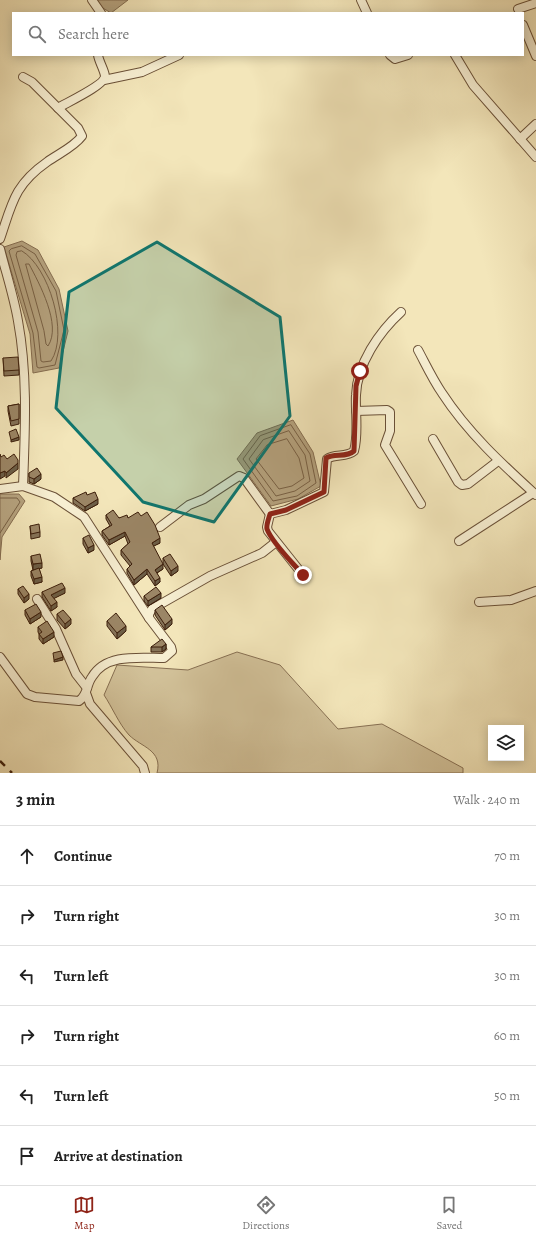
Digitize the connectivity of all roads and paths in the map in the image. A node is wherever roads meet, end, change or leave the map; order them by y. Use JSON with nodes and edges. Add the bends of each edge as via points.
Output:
{"nodes":[{"id":1,"x":92,"y":0,"type":"edge"},
{"id":2,"x":361,"y":0,"type":"edge"},
{"id":3,"x":536,"y":3,"type":"edge"},
{"id":4,"x":518,"y":7,"type":"edge"},
{"id":5,"x":100,"y":12,"type":"edge"},
{"id":6,"x":367,"y":12,"type":"edge"},
{"id":7,"x":524,"y":27,"type":"edge"},
{"id":8,"x":98,"y":56,"type":"edge"},
{"id":9,"x":177,"y":56,"type":"edge"},
{"id":10,"x":391,"y":56,"type":"edge"},
{"id":11,"x":405,"y":56,"type":"edge"},
{"id":12,"x":456,"y":56,"type":"edge"},
{"id":13,"x":536,"y":56,"type":"edge"},
{"id":14,"x":23,"y":77,"type":"dead end"},
{"id":15,"x":104,"y":80,"type":"junction"},
{"id":16,"x":58,"y":108,"type":"junction"},
{"id":17,"x":536,"y":124,"type":"edge"},
{"id":18,"x":520,"y":139,"type":"junction"},
{"id":19,"x":536,"y":157,"type":"edge"},
{"id":20,"x":0,"y":239,"type":"edge"},
{"id":21,"x":0,"y":249,"type":"edge"},
{"id":22,"x":400,"y":312,"type":"dead end"},
{"id":23,"x":418,"y":350,"type":"dead end"},
{"id":24,"x":356,"y":411,"type":"junction"},
{"id":25,"x":433,"y":439,"type":"dead end"},
{"id":26,"x":498,"y":461,"type":"junction"},
{"id":27,"x":23,"y":486,"type":"junction"},
{"id":28,"x":0,"y":489,"type":"edge"},
{"id":29,"x":534,"y":494,"type":"edge"},
{"id":30,"x":421,"y":504,"type":"dead end"},
{"id":31,"x":270,"y":514,"type":"junction"},
{"id":32,"x":160,"y":526,"type":"dead end"},
{"id":33,"x":459,"y":541,"type":"dead end"},
{"id":34,"x":276,"y":542,"type":"junction"},
{"id":35,"x":303,"y":575,"type":"dead end"},
{"id":36,"x":536,"y":591,"type":"edge"},
{"id":37,"x":37,"y":599,"type":"dead end"},
{"id":38,"x":479,"y":602,"type":"dead end"},
{"id":39,"x":149,"y":618,"type":"junction"},
{"id":40,"x":0,"y":657,"type":"edge"},
{"id":41,"x":87,"y":690,"type":"junction"},
{"id":42,"x":145,"y":773,"type":"edge"}],
"edges":[{"from":1,"to":5,"type":"street"},
{"from":2,"to":6,"type":"street"},
{"from":3,"to":4,"type":"street"},
{"from":7,"to":13,"type":"street"},
{"from":8,"to":15,"type":"street"},
{"from":9,"to":15,"type":"street","via":[[142,72]]},
{"from":10,"to":11,"type":"street","via":[[395,59]]},
{"from":12,"to":18,"type":"street","via":[[473,85]]},
{"from":14,"to":16,"type":"street","via":[[32,82]]},
{"from":15,"to":16,"type":"street","via":[[98,86]]},
{"from":16,"to":20,"type":"street","via":[[78,128],[82,136],[23,182],[15,196]]},
{"from":17,"to":18,"type":"street"},
{"from":18,"to":19,"type":"street"},
{"from":21,"to":27,"type":"street","via":[[18,320],[24,364]]},
{"from":22,"to":24,"type":"street","via":[[383,331],[360,371],[356,386]]},
{"from":23,"to":26,"type":"street","via":[[442,393],[469,429]]},
{"from":24,"to":30,"type":"street","via":[[390,412],[390,431],[385,445]]},
{"from":24,"to":31,"type":"street","via":[[354,451],[326,458],[324,492],[286,510]]},
{"from":25,"to":26,"type":"street","via":[[462,485],[468,484]]},
{"from":26,"to":29,"type":"street"},
{"from":27,"to":28,"type":"street"},
{"from":27,"to":39,"type":"street","via":[[54,497],[84,518]]},
{"from":29,"to":33,"type":"street"},
{"from":31,"to":32,"type":"street","via":[[244,478],[239,476],[204,499],[189,505]]},
{"from":31,"to":34,"type":"street","via":[[267,528]]},
{"from":34,"to":35,"type":"street"},
{"from":34,"to":39,"type":"street","via":[[262,553],[210,576],[152,609]]},
{"from":36,"to":38,"type":"street","via":[[511,600]]},
{"from":37,"to":41,"type":"street","via":[[56,629],[76,674]]},
{"from":39,"to":41,"type":"street","via":[[171,647],[169,655],[164,658],[111,661],[94,673]]},
{"from":40,"to":41,"type":"street","via":[[20,686],[31,696],[79,701]]},
{"from":41,"to":42,"type":"street","via":[[90,704],[143,766]]}]}
